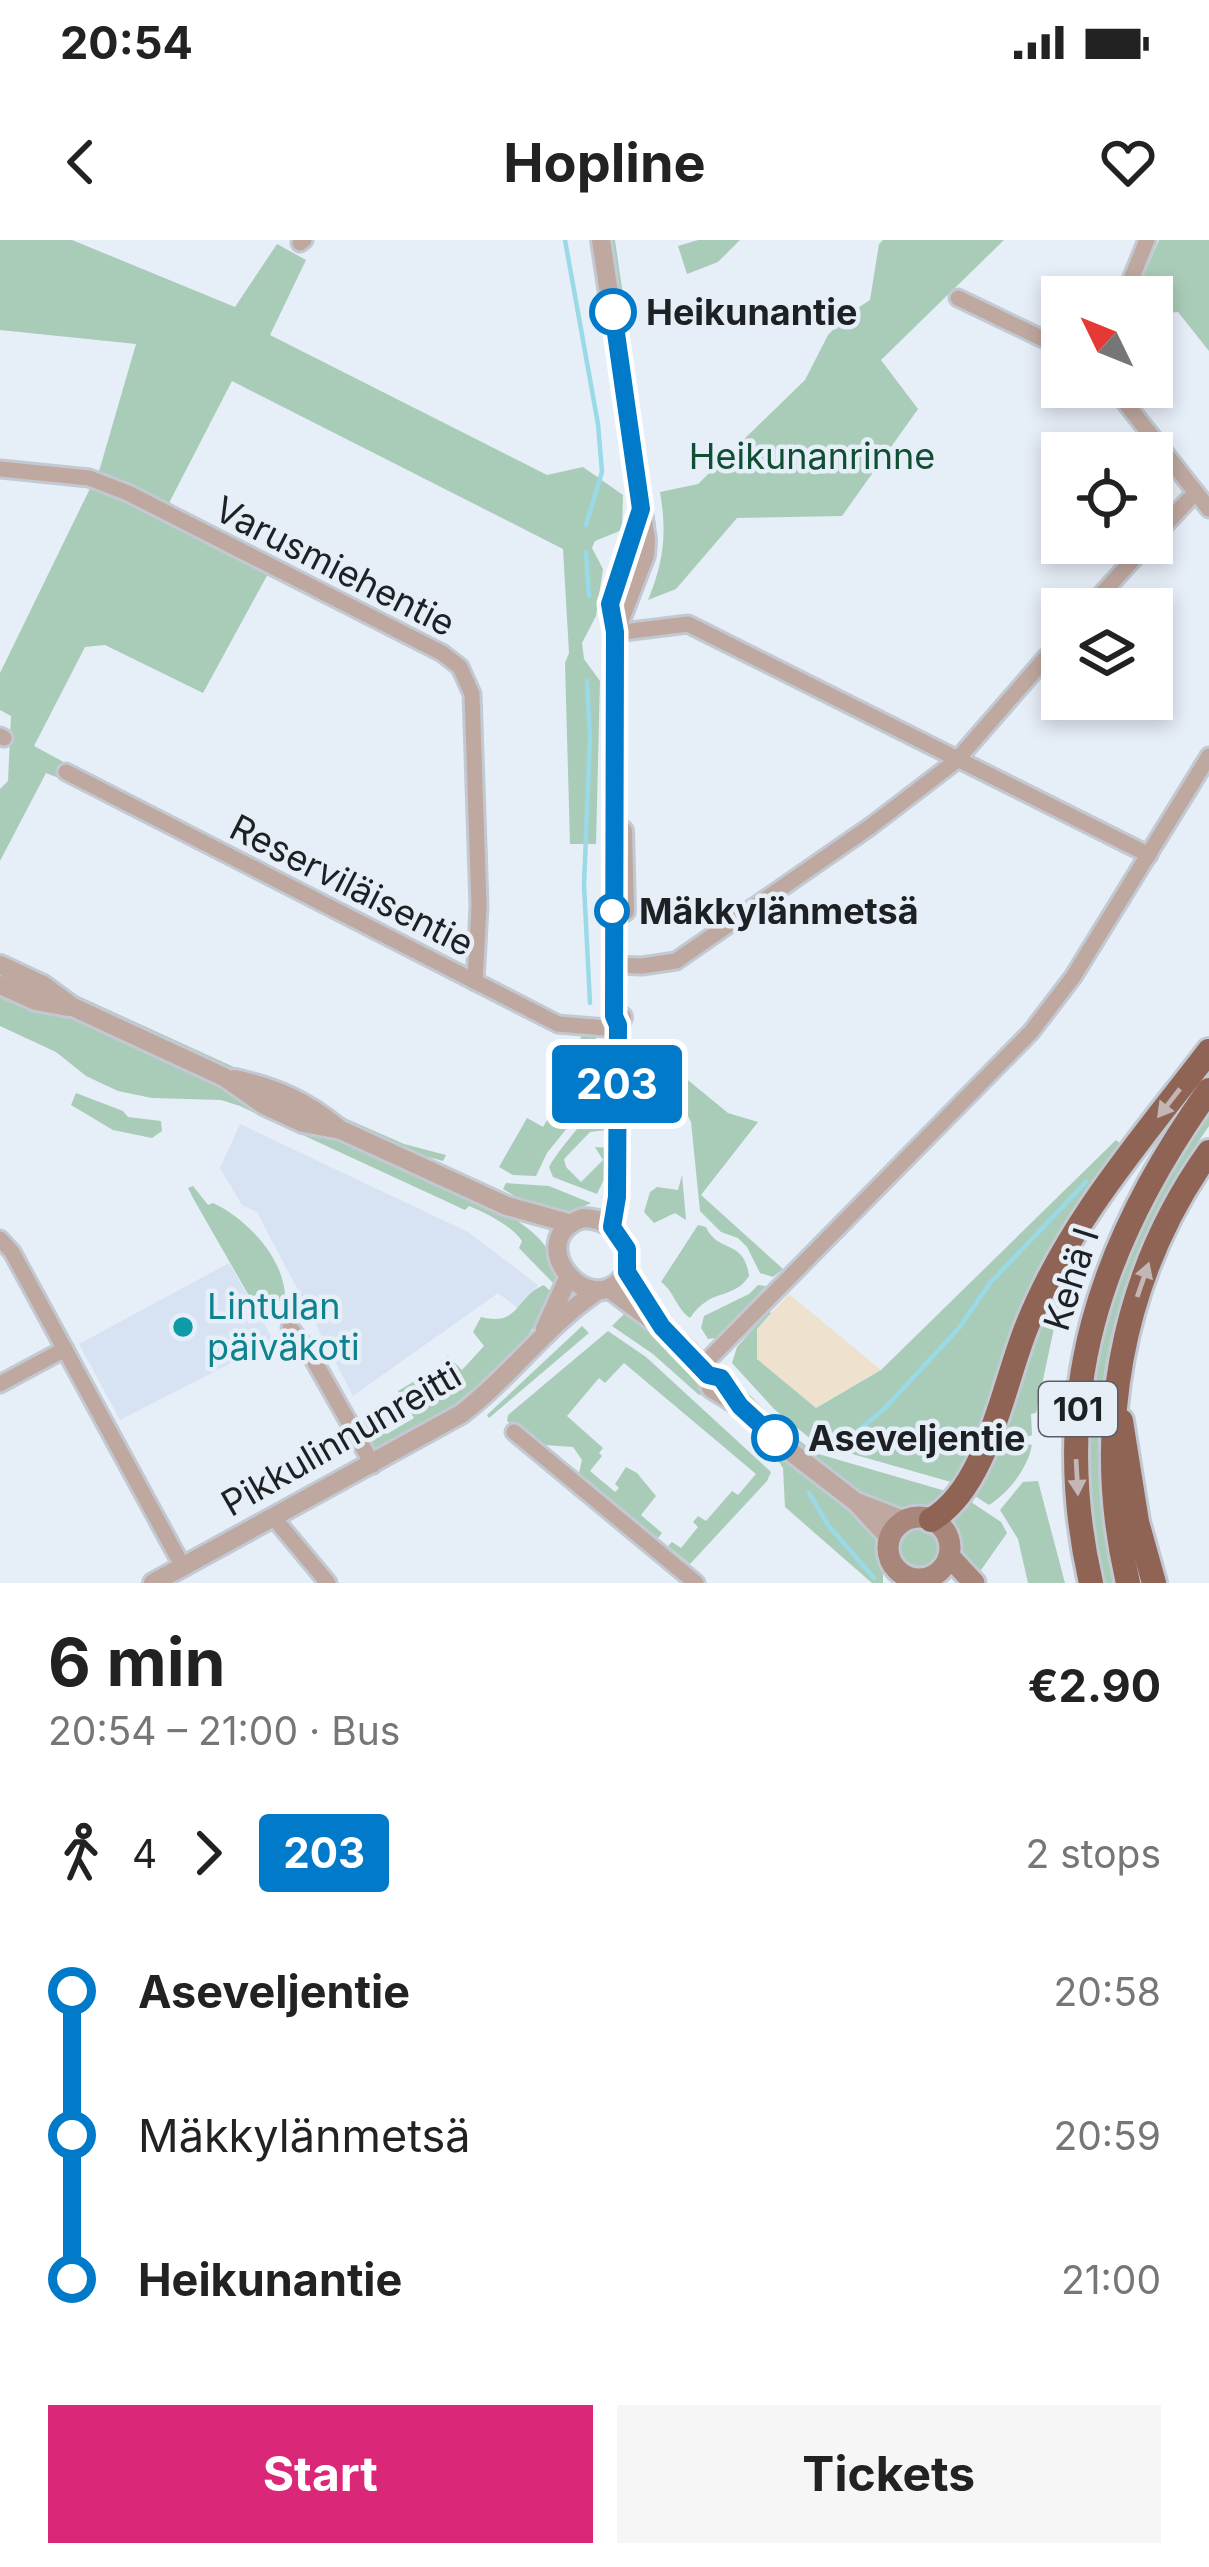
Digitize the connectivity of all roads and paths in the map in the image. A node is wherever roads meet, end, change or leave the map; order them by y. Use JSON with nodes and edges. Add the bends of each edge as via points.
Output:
{"nodes":[{"id":1,"x":601,"y":240,"type":"edge"},
{"id":2,"x":1147,"y":240,"type":"edge"},
{"id":3,"x":1132,"y":276,"type":"edge"},
{"id":4,"x":958,"y":298,"type":"dead end"},
{"id":5,"x":1041,"y":338,"type":"edge"},
{"id":6,"x":1129,"y":408,"type":"edge"},
{"id":7,"x":0,"y":469,"type":"edge"},
{"id":8,"x":1195,"y":493,"type":"junction"},
{"id":9,"x":1209,"y":509,"type":"edge"},
{"id":10,"x":1173,"y":516,"type":"edge"},
{"id":11,"x":1129,"y":564,"type":"edge"},
{"id":12,"x":1107,"y":588,"type":"edge"},
{"id":13,"x":615,"y":632,"type":"junction"},
{"id":14,"x":1041,"y":663,"type":"edge"},
{"id":15,"x":1209,"y":756,"type":"edge"},
{"id":16,"x":956,"y":761,"type":"junction"},
{"id":17,"x":66,"y":772,"type":"dead end"},
{"id":18,"x":1149,"y":855,"type":"junction"},
{"id":19,"x":0,"y":964,"type":"edge"},
{"id":20,"x":620,"y":965,"type":"junction"},
{"id":21,"x":475,"y":982,"type":"junction"},
{"id":22,"x":0,"y":985,"type":"edge"},
{"id":23,"x":73,"y":1007,"type":"junction"},
{"id":24,"x":618,"y":1027,"type":"junction"},
{"id":25,"x":1209,"y":1051,"type":"edge"},
{"id":26,"x":1209,"y":1090,"type":"edge"},
{"id":27,"x":1209,"y":1152,"type":"edge"},
{"id":28,"x":616,"y":1168,"type":"junction"},
{"id":29,"x":507,"y":1206,"type":"junction"},
{"id":30,"x":588,"y":1217,"type":"junction"},
{"id":31,"x":568,"y":1223,"type":"junction"},
{"id":32,"x":612,"y":1227,"type":"junction"},
{"id":33,"x":0,"y":1239,"type":"edge"},
{"id":34,"x":556,"y":1247,"type":"junction"},
{"id":35,"x":627,"y":1272,"type":"junction"},
{"id":36,"x":569,"y":1276,"type":"junction"},
{"id":37,"x":603,"y":1290,"type":"junction"},
{"id":38,"x":662,"y":1327,"type":"junction"},
{"id":39,"x":290,"y":1328,"type":"dead end"},
{"id":40,"x":545,"y":1329,"type":"junction"},
{"id":41,"x":65,"y":1349,"type":"junction"},
{"id":42,"x":704,"y":1371,"type":"junction"},
{"id":43,"x":0,"y":1384,"type":"edge"},
{"id":44,"x":1115,"y":1394,"type":"junction"},
{"id":45,"x":514,"y":1432,"type":"dead end"},
{"id":46,"x":373,"y":1465,"type":"junction"},
{"id":47,"x":856,"y":1502,"type":"junction"},
{"id":48,"x":274,"y":1518,"type":"junction"},
{"id":49,"x":918,"y":1520,"type":"junction"},
{"id":50,"x":890,"y":1539,"type":"junction"},
{"id":51,"x":949,"y":1556,"type":"junction"},
{"id":52,"x":183,"y":1567,"type":"junction"},
{"id":53,"x":678,"y":1568,"type":"junction"},
{"id":54,"x":891,"y":1574,"type":"edge"},
{"id":55,"x":970,"y":1579,"type":"edge"},
{"id":56,"x":924,"y":1581,"type":"edge"},
{"id":57,"x":153,"y":1583,"type":"edge"},
{"id":58,"x":328,"y":1583,"type":"edge"},
{"id":59,"x":664,"y":1583,"type":"edge"},
{"id":60,"x":696,"y":1583,"type":"edge"},
{"id":61,"x":1091,"y":1583,"type":"edge"},
{"id":62,"x":1128,"y":1583,"type":"edge"},
{"id":63,"x":1154,"y":1583,"type":"edge"}],
"edges":[{"from":1,"to":13,"type":"street","via":[[641,509],[610,604]]},
{"from":2,"to":3,"type":"street"},
{"from":4,"to":5,"type":"street"},
{"from":6,"to":8,"type":"street"},
{"from":7,"to":21,"type":"street","name":"Varusmiehentie","via":[[89,478],[128,493],[460,667],[472,694]]},
{"from":8,"to":9,"type":"street"},
{"from":8,"to":10,"type":"street"},
{"from":11,"to":12,"type":"street"},
{"from":13,"to":16,"type":"street","via":[[688,624]]},
{"from":13,"to":20,"type":"street"},
{"from":14,"to":16,"type":"street"},
{"from":15,"to":18,"type":"street"},
{"from":16,"to":18,"type":"street"},
{"from":16,"to":20,"type":"street","via":[[676,961]]},
{"from":17,"to":21,"type":"street","name":"Reserviläisentie"},
{"from":18,"to":42,"type":"street","via":[[1031,1032]]},
{"from":19,"to":23,"type":"street"},
{"from":20,"to":24,"type":"street"},
{"from":21,"to":24,"type":"street","name":"Reserviläisentie","via":[[557,1024]]},
{"from":22,"to":23,"type":"street"},
{"from":23,"to":29,"type":"street","via":[[303,1123],[341,1130]]},
{"from":24,"to":28,"type":"street"},
{"from":25,"to":49,"type":"highway","one_way":true,"via":[[1083,1216],[1046,1283],[969,1479],[954,1502]]},
{"from":26,"to":61,"type":"highway","name":"Kehä I","number":"101","one_way":true,"via":[[1119,1239],[1084,1356],[1076,1461]]},
{"from":44,"to":27,"type":"highway","name":"Kehä I","number":"101","one_way":true,"via":[[1153,1253]]},
{"from":28,"to":30,"type":"street"},
{"from":28,"to":32,"type":"street"},
{"from":29,"to":31,"type":"street"},
{"from":29,"to":34,"type":"street"},
{"from":30,"to":31,"type":"street"},
{"from":30,"to":32,"type":"street"},
{"from":31,"to":34,"type":"street"},
{"from":32,"to":35,"type":"street","via":[[627,1249]]},
{"from":33,"to":41,"type":"street"},
{"from":34,"to":36,"type":"street"},
{"from":35,"to":37,"type":"street"},
{"from":35,"to":38,"type":"street"},
{"from":36,"to":37,"type":"street"},
{"from":36,"to":40,"type":"street","name":"Pikkulinnunreitti"},
{"from":37,"to":38,"type":"street"},
{"from":37,"to":40,"type":"street","name":"Pikkulinnunreitti"},
{"from":38,"to":42,"type":"street"},
{"from":39,"to":46,"type":"street"},
{"from":40,"to":46,"type":"street","name":"Pikkulinnunreitti","via":[[482,1398]]},
{"from":41,"to":43,"type":"street"},
{"from":41,"to":52,"type":"street"},
{"from":42,"to":47,"type":"street","via":[[711,1388]]},
{"from":44,"to":62,"type":"highway","name":"Kehä I","number":"101","via":[[1110,1479]]},
{"from":44,"to":63,"type":"highway"},
{"from":45,"to":53,"type":"street"},
{"from":46,"to":48,"type":"street","name":"Pikkulinnunreitti"},
{"from":47,"to":49,"type":"street"},
{"from":47,"to":50,"type":"street"},
{"from":48,"to":52,"type":"street","name":"Pikkulinnunreitti"},
{"from":48,"to":58,"type":"street"},
{"from":49,"to":50,"type":"main road"},
{"from":49,"to":51,"type":"main road","via":[[947,1534]]},
{"from":50,"to":54,"type":"main road"},
{"from":51,"to":55,"type":"main road"},
{"from":51,"to":56,"type":"main road"},
{"from":52,"to":57,"type":"street","name":"Pikkulinnunreitti"},
{"from":53,"to":59,"type":"street"},
{"from":53,"to":60,"type":"street"},
{"from":54,"to":56,"type":"main road"}]}
